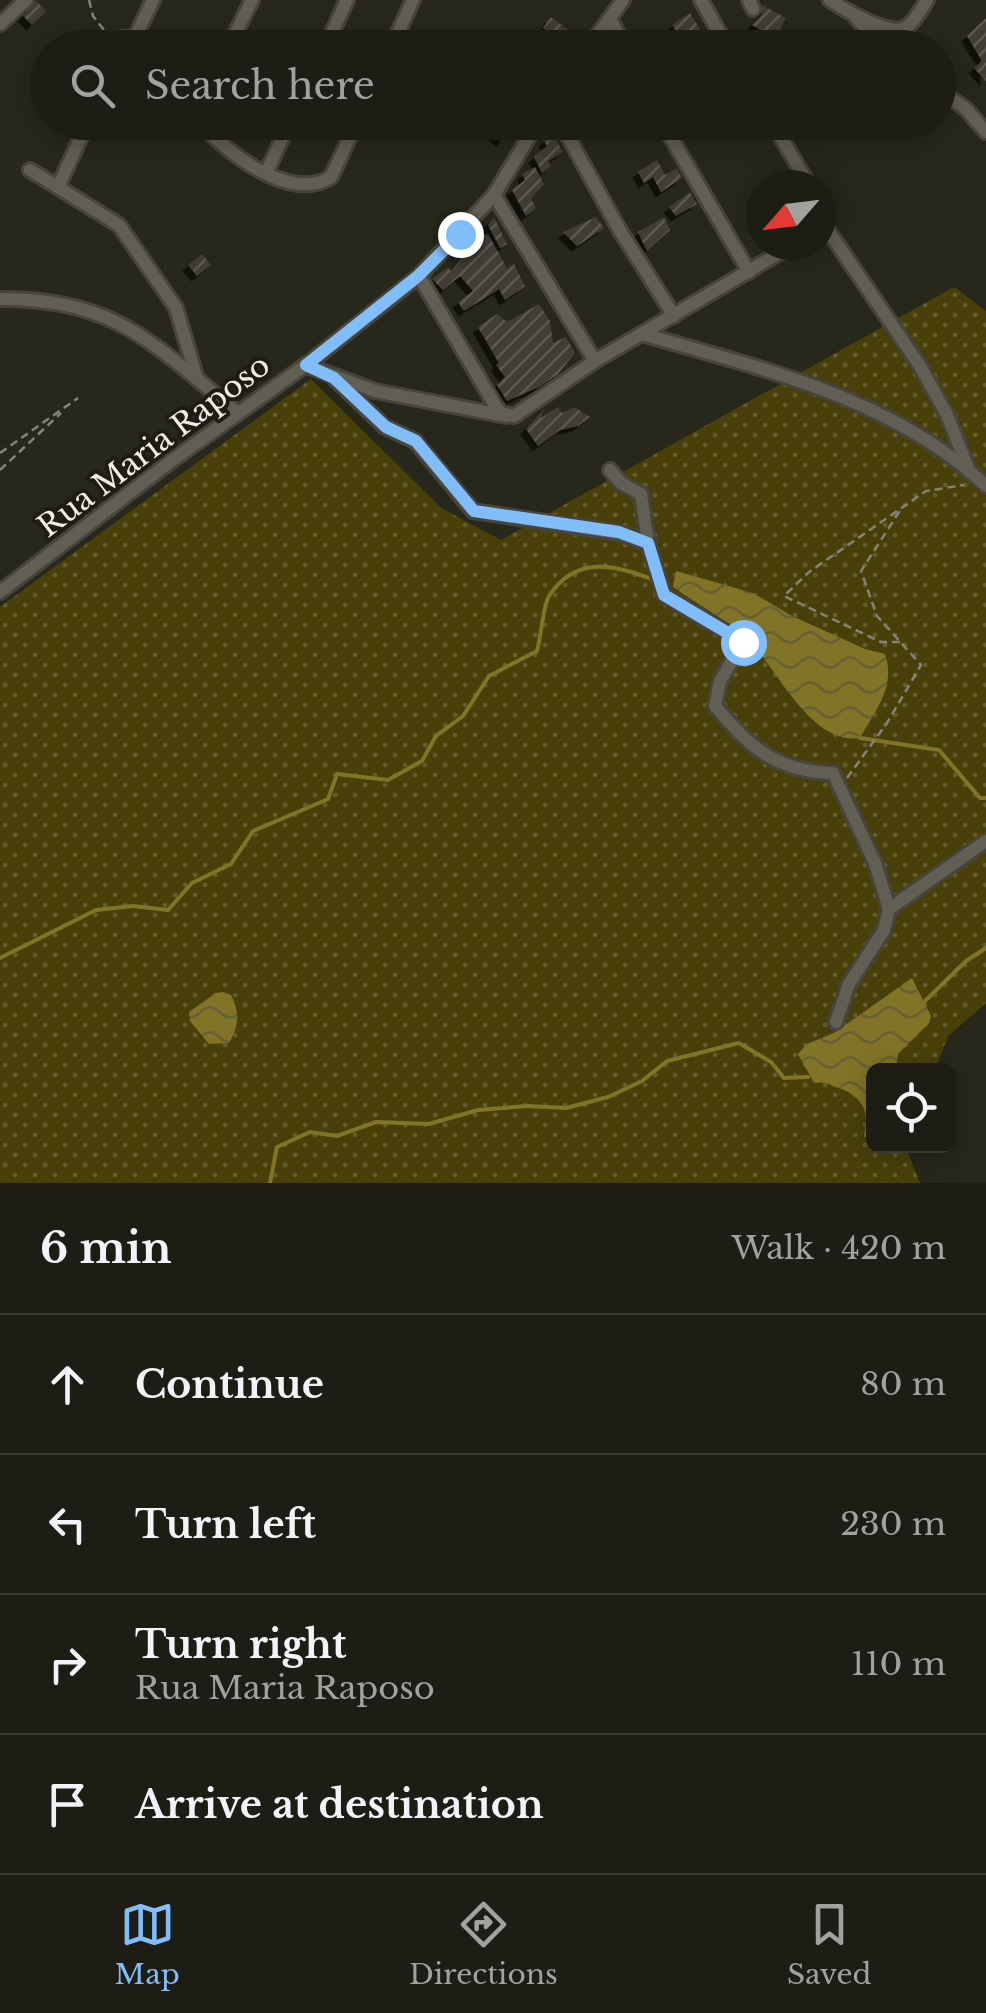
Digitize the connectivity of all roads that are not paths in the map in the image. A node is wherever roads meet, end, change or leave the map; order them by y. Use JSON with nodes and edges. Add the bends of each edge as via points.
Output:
{"nodes":[{"id":1,"x":26,"y":0,"type":"edge"},
{"id":2,"x":153,"y":0,"type":"edge"},
{"id":3,"x":252,"y":0,"type":"edge"},
{"id":4,"x":348,"y":0,"type":"edge"},
{"id":5,"x":413,"y":0,"type":"edge"},
{"id":6,"x":622,"y":0,"type":"edge"},
{"id":7,"x":700,"y":0,"type":"edge"},
{"id":8,"x":830,"y":0,"type":"edge"},
{"id":9,"x":927,"y":0,"type":"edge"},
{"id":10,"x":852,"y":14,"type":"junction"},
{"id":11,"x":610,"y":18,"type":"junction"},
{"id":12,"x":1,"y":20,"type":"edge"},
{"id":13,"x":142,"y":30,"type":"edge"},
{"id":14,"x":237,"y":30,"type":"edge"},
{"id":15,"x":334,"y":30,"type":"edge"},
{"id":16,"x":400,"y":30,"type":"edge"},
{"id":17,"x":601,"y":30,"type":"edge"},
{"id":18,"x":616,"y":30,"type":"edge"},
{"id":19,"x":718,"y":30,"type":"edge"},
{"id":20,"x":867,"y":30,"type":"edge"},
{"id":21,"x":956,"y":102,"type":"edge"},
{"id":22,"x":986,"y":132,"type":"edge"},
{"id":23,"x":80,"y":140,"type":"edge"},
{"id":24,"x":219,"y":140,"type":"edge"},
{"id":25,"x":282,"y":140,"type":"edge"},
{"id":26,"x":349,"y":140,"type":"edge"},
{"id":27,"x":527,"y":140,"type":"edge"},
{"id":28,"x":570,"y":140,"type":"edge"},
{"id":29,"x":672,"y":140,"type":"edge"},
{"id":30,"x":783,"y":140,"type":"edge"},
{"id":31,"x":30,"y":170,"type":"dead end"},
{"id":32,"x":800,"y":170,"type":"edge"},
{"id":33,"x":266,"y":173,"type":"junction"},
{"id":34,"x":58,"y":187,"type":"junction"},
{"id":35,"x":494,"y":196,"type":"junction"},
{"id":36,"x":836,"y":242,"type":"edge"},
{"id":37,"x":769,"y":260,"type":"edge"},
{"id":38,"x":749,"y":272,"type":"junction"},
{"id":39,"x":418,"y":276,"type":"junction"},
{"id":40,"x":0,"y":299,"type":"edge"},
{"id":41,"x":674,"y":316,"type":"junction"},
{"id":42,"x":642,"y":334,"type":"junction"},
{"id":43,"x":594,"y":362,"type":"junction"},
{"id":44,"x":306,"y":365,"type":"junction"},
{"id":45,"x":334,"y":378,"type":"junction"},
{"id":46,"x":196,"y":379,"type":"junction"},
{"id":47,"x":238,"y":413,"type":"junction"},
{"id":48,"x":508,"y":416,"type":"junction"},
{"id":49,"x":610,"y":470,"type":"dead end"},
{"id":50,"x":969,"y":470,"type":"junction"},
{"id":51,"x":986,"y":486,"type":"edge"},
{"id":52,"x":648,"y":543,"type":"junction"},
{"id":53,"x":0,"y":592,"type":"edge"},
{"id":54,"x":986,"y":841,"type":"edge"},
{"id":55,"x":888,"y":909,"type":"junction"},
{"id":56,"x":836,"y":1022,"type":"dead end"}],
"edges":[{"from":1,"to":12,"type":"street"},
{"from":2,"to":13,"type":"street"},
{"from":3,"to":14,"type":"street"},
{"from":4,"to":15,"type":"street"},
{"from":5,"to":16,"type":"street"},
{"from":6,"to":11,"type":"street"},
{"from":7,"to":19,"type":"street"},
{"from":8,"to":10,"type":"street"},
{"from":9,"to":10,"type":"street","via":[[902,30]]},
{"from":10,"to":20,"type":"street"},
{"from":11,"to":17,"type":"street"},
{"from":11,"to":18,"type":"street"},
{"from":21,"to":22,"type":"street"},
{"from":23,"to":34,"type":"street"},
{"from":24,"to":33,"type":"street"},
{"from":25,"to":33,"type":"street"},
{"from":26,"to":33,"type":"street","via":[[323,182],[299,184]]},
{"from":27,"to":35,"type":"street","name":"Rua Maria Raposo"},
{"from":28,"to":41,"type":"street"},
{"from":29,"to":38,"type":"street"},
{"from":30,"to":32,"type":"street"},
{"from":31,"to":34,"type":"street"},
{"from":34,"to":46,"type":"street","via":[[119,225],[176,308]]},
{"from":35,"to":39,"type":"street","name":"Rua Maria Raposo"},
{"from":35,"to":43,"type":"street"},
{"from":36,"to":50,"type":"street","via":[[920,366]]},
{"from":37,"to":38,"type":"street"},
{"from":38,"to":41,"type":"street"},
{"from":39,"to":44,"type":"street","name":"Rua Maria Raposo"},
{"from":39,"to":48,"type":"street"},
{"from":40,"to":46,"type":"street","via":[[105,314]]},
{"from":41,"to":42,"type":"street"},
{"from":42,"to":43,"type":"street"},
{"from":42,"to":50,"type":"street","via":[[814,385],[923,438]]},
{"from":43,"to":48,"type":"street"},
{"from":44,"to":45,"type":"street"},
{"from":44,"to":47,"type":"street","name":"Rua Maria Raposo"},
{"from":45,"to":48,"type":"street"},
{"from":45,"to":52,"type":"street","via":[[386,427],[416,441],[474,511],[619,532]]},
{"from":46,"to":47,"type":"street"},
{"from":47,"to":53,"type":"street","name":"Rua Maria Raposo"},
{"from":49,"to":52,"type":"street","via":[[642,494]]},
{"from":50,"to":51,"type":"street"},
{"from":52,"to":55,"type":"street","via":[[664,595],[743,642],[720,681],[715,706],[748,744],[801,772],[833,773],[875,862]]},
{"from":54,"to":55,"type":"street"},
{"from":55,"to":56,"type":"street","via":[[884,930],[849,984]]}]}
